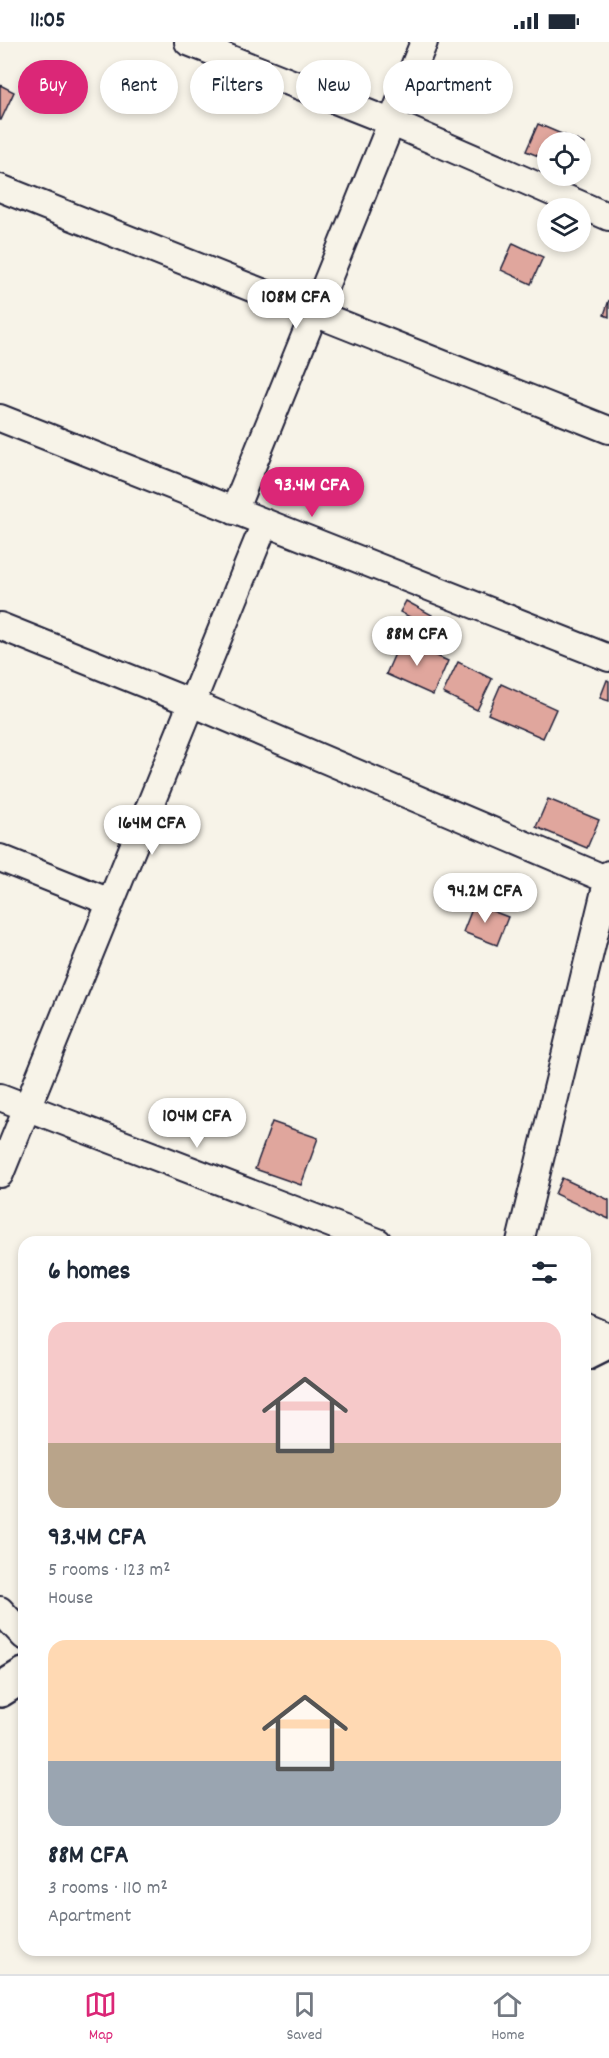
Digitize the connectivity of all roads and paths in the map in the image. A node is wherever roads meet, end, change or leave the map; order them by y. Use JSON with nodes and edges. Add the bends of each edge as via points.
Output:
{"nodes":[{"id":1,"x":188,"y":42,"type":"edge"},
{"id":2,"x":424,"y":42,"type":"edge"},
{"id":3,"x":393,"y":123,"type":"junction"},
{"id":4,"x":0,"y":188,"type":"edge"},
{"id":5,"x":609,"y":217,"type":"edge"},
{"id":6,"x":315,"y":314,"type":"junction"},
{"id":7,"x":0,"y":418,"type":"edge"},
{"id":8,"x":609,"y":430,"type":"edge"},
{"id":9,"x":234,"y":511,"type":"junction"},
{"id":10,"x":265,"y":523,"type":"junction"},
{"id":11,"x":0,"y":626,"type":"edge"},
{"id":12,"x":609,"y":658,"type":"edge"},
{"id":13,"x":192,"y":703,"type":"junction"},
{"id":14,"x":0,"y":858,"type":"edge"},
{"id":15,"x":608,"y":877,"type":"edge"},
{"id":16,"x":110,"y":902,"type":"junction"},
{"id":17,"x":0,"y":1097,"type":"edge"},
{"id":18,"x":27,"y":1107,"type":"junction"},
{"id":19,"x":0,"y":1173,"type":"edge"},
{"id":20,"x":362,"y":1236,"type":"edge"},
{"id":21,"x":521,"y":1236,"type":"edge"},
{"id":22,"x":591,"y":1330,"type":"edge"},
{"id":23,"x":609,"y":1339,"type":"edge"},
{"id":24,"x":591,"y":1350,"type":"edge"},
{"id":25,"x":0,"y":1610,"type":"edge"},
{"id":26,"x":18,"y":1630,"type":"edge"},
{"id":27,"x":18,"y":1678,"type":"edge"},
{"id":28,"x":0,"y":1689,"type":"edge"}],
"edges":[{"from":1,"to":3,"type":"street"},
{"from":2,"to":3,"type":"street"},
{"from":3,"to":5,"type":"street"},
{"from":3,"to":6,"type":"street"},
{"from":4,"to":6,"type":"street"},
{"from":6,"to":8,"type":"street"},
{"from":6,"to":9,"type":"street"},
{"from":7,"to":9,"type":"street"},
{"from":9,"to":10,"type":"street"},
{"from":10,"to":12,"type":"street"},
{"from":10,"to":13,"type":"street"},
{"from":11,"to":13,"type":"street"},
{"from":13,"to":15,"type":"street"},
{"from":13,"to":16,"type":"street"},
{"from":14,"to":16,"type":"street"},
{"from":15,"to":21,"type":"street"},
{"from":16,"to":18,"type":"street"},
{"from":17,"to":18,"type":"street"},
{"from":18,"to":19,"type":"street"},
{"from":18,"to":20,"type":"street"},
{"from":22,"to":23,"type":"street"},
{"from":23,"to":24,"type":"main road"},
{"from":25,"to":26,"type":"street"},
{"from":27,"to":28,"type":"main road"}]}
